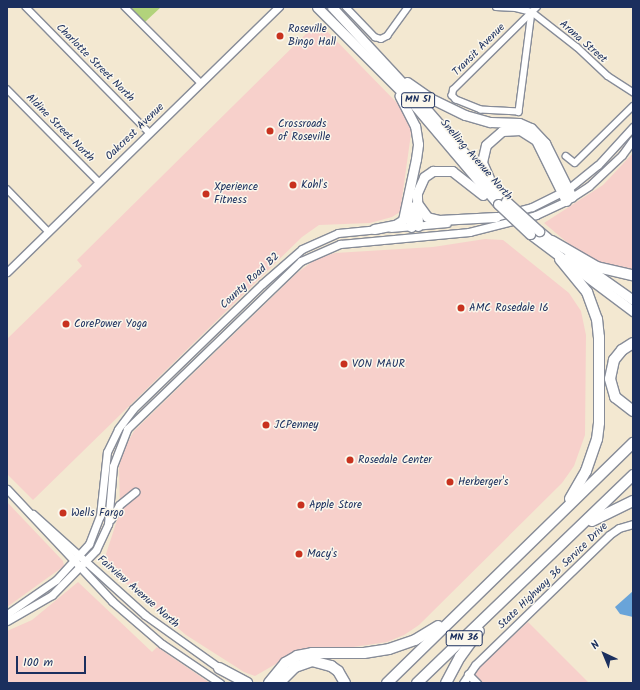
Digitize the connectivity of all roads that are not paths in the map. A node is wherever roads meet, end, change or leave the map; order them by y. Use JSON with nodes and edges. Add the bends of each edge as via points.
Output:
{"nodes":[{"id":1,"x":26,"y":7,"type":"edge"},
{"id":2,"x":125,"y":7,"type":"edge"},
{"id":3,"x":279,"y":7,"type":"edge"},
{"id":4,"x":317,"y":7,"type":"edge"},
{"id":5,"x":332,"y":7,"type":"edge"},
{"id":6,"x":346,"y":7,"type":"edge"},
{"id":7,"x":408,"y":7,"type":"edge"},
{"id":8,"x":496,"y":7,"type":"edge"},
{"id":9,"x":537,"y":7,"type":"edge"},
{"id":10,"x":532,"y":12,"type":"junction"},
{"id":11,"x":375,"y":53,"type":"junction"},
{"id":12,"x":201,"y":83,"type":"junction"},
{"id":13,"x":393,"y":84,"type":"junction"},
{"id":14,"x":7,"y":89,"type":"edge"},
{"id":15,"x":633,"y":92,"type":"edge"},
{"id":16,"x":633,"y":106,"type":"edge"},
{"id":17,"x":633,"y":127,"type":"edge"},
{"id":18,"x":150,"y":133,"type":"junction"},
{"id":19,"x":633,"y":140,"type":"edge"},
{"id":20,"x":566,"y":156,"type":"dead end"},
{"id":21,"x":411,"y":180,"type":"junction"},
{"id":22,"x":99,"y":182,"type":"junction"},
{"id":23,"x":7,"y":189,"type":"edge"},
{"id":24,"x":567,"y":195,"type":"junction"},
{"id":25,"x":416,"y":199,"type":"junction"},
{"id":26,"x":500,"y":201,"type":"junction"},
{"id":27,"x":496,"y":218,"type":"junction"},
{"id":28,"x":414,"y":227,"type":"junction"},
{"id":29,"x":374,"y":229,"type":"junction"},
{"id":30,"x":49,"y":232,"type":"junction"},
{"id":31,"x":534,"y":232,"type":"junction"},
{"id":32,"x":415,"y":237,"type":"junction"},
{"id":33,"x":552,"y":241,"type":"junction"},
{"id":34,"x":560,"y":259,"type":"junction"},
{"id":35,"x":7,"y":272,"type":"edge"},
{"id":36,"x":633,"y":275,"type":"edge"},
{"id":37,"x":262,"y":284,"type":"junction"},
{"id":38,"x":268,"y":290,"type":"junction"},
{"id":39,"x":633,"y":300,"type":"edge"},
{"id":40,"x":633,"y":311,"type":"edge"},
{"id":41,"x":633,"y":343,"type":"edge"},
{"id":42,"x":633,"y":411,"type":"edge"},
{"id":43,"x":633,"y":443,"type":"edge"},
{"id":44,"x":633,"y":475,"type":"edge"},
{"id":45,"x":7,"y":489,"type":"edge"},
{"id":46,"x":135,"y":492,"type":"dead end"},
{"id":47,"x":633,"y":501,"type":"edge"},
{"id":48,"x":28,"y":511,"type":"junction"},
{"id":49,"x":109,"y":523,"type":"junction"},
{"id":50,"x":633,"y":524,"type":"edge"},
{"id":51,"x":541,"y":533,"type":"junction"},
{"id":52,"x":568,"y":537,"type":"junction"},
{"id":53,"x":80,"y":556,"type":"junction"},
{"id":54,"x":74,"y":562,"type":"junction"},
{"id":55,"x":86,"y":563,"type":"junction"},
{"id":56,"x":80,"y":569,"type":"junction"},
{"id":57,"x":511,"y":592,"type":"junction"},
{"id":58,"x":478,"y":594,"type":"junction"},
{"id":59,"x":7,"y":614,"type":"edge"},
{"id":60,"x":7,"y":621,"type":"edge"},
{"id":61,"x":219,"y":668,"type":"junction"},
{"id":62,"x":468,"y":674,"type":"junction"},
{"id":63,"x":274,"y":681,"type":"edge"},
{"id":64,"x":220,"y":683,"type":"edge"},
{"id":65,"x":239,"y":683,"type":"edge"},
{"id":66,"x":247,"y":683,"type":"edge"},
{"id":67,"x":263,"y":683,"type":"edge"},
{"id":68,"x":345,"y":683,"type":"edge"},
{"id":69,"x":387,"y":683,"type":"edge"},
{"id":70,"x":417,"y":683,"type":"edge"},
{"id":71,"x":446,"y":683,"type":"edge"},
{"id":72,"x":464,"y":683,"type":"edge"},
{"id":73,"x":477,"y":683,"type":"edge"}],
"edges":[{"from":1,"to":18,"type":"street","name":"Charlotte Street North"},
{"from":2,"to":12,"type":"street"},
{"from":3,"to":12,"type":"street","name":"Oakcrest Avenue"},
{"from":4,"to":13,"type":"highway","name":"Snelling Avenue North","number":"MN 51"},
{"from":5,"to":11,"type":"highway","name":"Snelling Avenue North","number":"MN 51"},
{"from":6,"to":7,"type":"street","via":[[375,37],[381,39],[387,36]]},
{"from":8,"to":10,"type":"street","name":"Arona Street"},
{"from":9,"to":10,"type":"street","name":"Transit Avenue"},
{"from":10,"to":10,"type":"street","name":"Transit Avenue","via":[[519,112],[481,110],[456,100],[452,96],[452,90]]},
{"from":10,"to":15,"type":"street","name":"Arona Street","via":[[577,47],[608,76]]},
{"from":11,"to":24,"type":"highway","via":[[420,91],[453,110],[490,122],[519,123],[531,128],[545,143]]},
{"from":11,"to":26,"type":"highway","name":"Snelling Avenue North","number":"MN 51"},
{"from":12,"to":18,"type":"street","name":"Oakcrest Avenue"},
{"from":13,"to":21,"type":"highway","via":[[411,114],[417,135],[416,159]]},
{"from":13,"to":26,"type":"highway","name":"Snelling Avenue North","number":"MN 51"},
{"from":14,"to":22,"type":"street","name":"Aldine Street North"},
{"from":16,"to":20,"type":"street","via":[[575,163]]},
{"from":17,"to":24,"type":"street","name":"County Road B2"},
{"from":18,"to":22,"type":"street","name":"Oakcrest Avenue"},
{"from":19,"to":24,"type":"street","name":"County Road B2","via":[[606,172]]},
{"from":21,"to":28,"type":"highway"},
{"from":21,"to":29,"type":"highway","via":[[403,220],[395,225]]},
{"from":22,"to":30,"type":"street","name":"Oakcrest Avenue"},
{"from":23,"to":30,"type":"street"},
{"from":24,"to":26,"type":"highway","via":[[536,140],[525,132],[514,129],[502,131],[492,137],[483,157],[485,173]]},
{"from":24,"to":27,"type":"street","name":"County Road B2"},
{"from":24,"to":32,"type":"street","name":"County Road B2","via":[[510,223],[469,232]]},
{"from":25,"to":26,"type":"highway","via":[[424,177],[444,169],[452,171]]},
{"from":25,"to":27,"type":"highway","via":[[424,214],[432,219]]},
{"from":25,"to":28,"type":"highway"},
{"from":26,"to":31,"type":"highway","name":"Snelling Avenue North","number":"MN 51","bridge":true},
{"from":27,"to":28,"type":"street","name":"County Road B2"},
{"from":28,"to":29,"type":"street","name":"County Road B2"},
{"from":28,"to":32,"type":"street"},
{"from":29,"to":37,"type":"street","name":"County Road B2","via":[[338,233],[315,242],[298,252]]},
{"from":30,"to":35,"type":"street","name":"Oakcrest Avenue"},
{"from":31,"to":33,"type":"highway","name":"Snelling Avenue North","number":"MN 51"},
{"from":31,"to":34,"type":"highway","name":"Snelling Avenue North","number":"MN 51"},
{"from":32,"to":38,"type":"street","name":"County Road B2","via":[[332,246],[301,261]]},
{"from":33,"to":36,"type":"highway","via":[[593,265]]},
{"from":33,"to":39,"type":"highway","name":"Snelling Avenue North","number":"MN 51"},
{"from":34,"to":40,"type":"highway","name":"Snelling Avenue North","number":"MN 51"},
{"from":34,"to":51,"type":"highway","via":[[580,281],[593,306],[599,337],[599,423],[593,453],[580,482],[565,506]]},
{"from":37,"to":38,"type":"street"},
{"from":37,"to":53,"type":"street","name":"County Road B2","via":[[133,409],[118,429],[105,459],[99,522],[91,542]]},
{"from":38,"to":49,"type":"street","name":"County Road B2","via":[[128,429],[113,466]]},
{"from":41,"to":42,"type":"highway","via":[[622,350],[614,360],[610,379],[615,397]]},
{"from":43,"to":51,"type":"highway","number":"MN 36"},
{"from":44,"to":52,"type":"highway","number":"MN 36"},
{"from":45,"to":48,"type":"street","name":"Fairview Avenue North"},
{"from":46,"to":49,"type":"street","via":[[119,505]]},
{"from":47,"to":52,"type":"highway","via":[[598,517]]},
{"from":48,"to":53,"type":"street","name":"Fairview Avenue North","via":[[44,522]]},
{"from":48,"to":54,"type":"street","name":"Fairview Avenue North"},
{"from":49,"to":55,"type":"street","name":"County Road B2","via":[[101,542]]},
{"from":50,"to":62,"type":"street","name":"State Highway 36 Service Drive","via":[[619,528]]},
{"from":51,"to":58,"type":"highway","number":"MN 36"},
{"from":52,"to":57,"type":"highway","number":"MN 36"},
{"from":53,"to":54,"type":"street","name":"County Road B2"},
{"from":53,"to":55,"type":"street","name":"Fairview Avenue North"},
{"from":54,"to":56,"type":"street","name":"Fairview Avenue North"},
{"from":54,"to":59,"type":"street","name":"County Road B2","via":[[43,591]]},
{"from":55,"to":56,"type":"street","name":"County Road B2"},
{"from":55,"to":61,"type":"street","name":"Fairview Avenue North","via":[[149,618]]},
{"from":56,"to":60,"type":"street","name":"County Road B2","via":[[44,601]]},
{"from":56,"to":64,"type":"street","name":"Fairview Avenue North","via":[[146,631]]},
{"from":57,"to":70,"type":"highway","number":"MN 36"},
{"from":57,"to":71,"type":"highway","via":[[471,641]]},
{"from":58,"to":63,"type":"highway","via":[[441,625],[403,645],[364,653],[304,654],[285,663]]},
{"from":58,"to":69,"type":"highway","number":"MN 36"},
{"from":61,"to":65,"type":"street","name":"Fairview Avenue North"},
{"from":61,"to":66,"type":"highway"},
{"from":62,"to":72,"type":"street"},
{"from":62,"to":73,"type":"street"},
{"from":63,"to":67,"type":"highway"},
{"from":63,"to":68,"type":"highway","via":[[295,667],[312,661],[331,666],[338,671]]}]}
